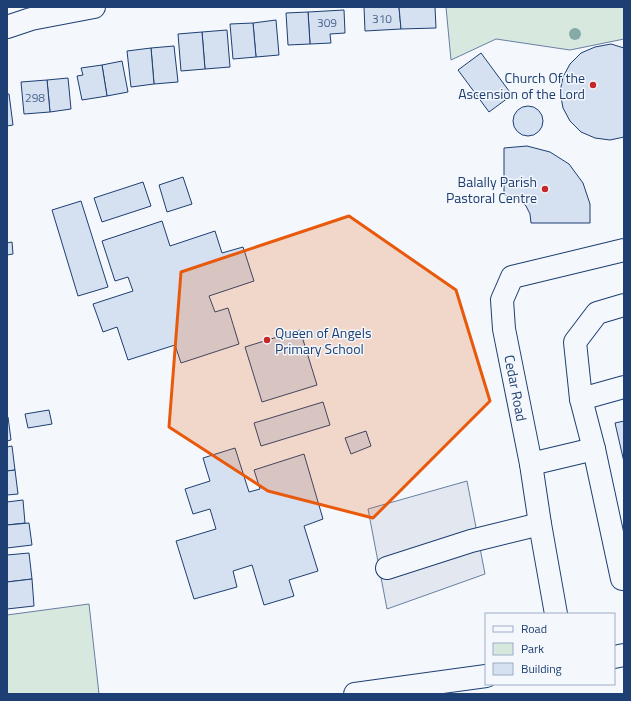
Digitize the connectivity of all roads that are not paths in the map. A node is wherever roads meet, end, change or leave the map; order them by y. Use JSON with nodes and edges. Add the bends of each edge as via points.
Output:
{"nodes":[{"id":1,"x":94,"y":7,"type":"edge"},
{"id":2,"x":7,"y":27,"type":"edge"},
{"id":3,"x":624,"y":250,"type":"edge"},
{"id":4,"x":624,"y":306,"type":"edge"},
{"id":5,"x":624,"y":387,"type":"edge"},
{"id":6,"x":581,"y":399,"type":"junction"},
{"id":7,"x":594,"y":449,"type":"junction"},
{"id":8,"x":531,"y":464,"type":"junction"},
{"id":9,"x":540,"y":524,"type":"junction"},
{"id":10,"x":387,"y":568,"type":"dead end"},
{"id":11,"x":624,"y":578,"type":"edge"},
{"id":12,"x":556,"y":613,"type":"edge"},
{"id":13,"x":485,"y":676,"type":"edge"},
{"id":14,"x":355,"y":694,"type":"edge"}],
"edges":[{"from":1,"to":2,"type":"street","via":[[30,19]]},
{"from":3,"to":8,"type":"street","name":"Cedar Road","via":[[512,278],[502,300],[504,329]]},
{"from":4,"to":6,"type":"street","via":[[597,313],[575,342]]},
{"from":5,"to":6,"type":"street"},
{"from":6,"to":7,"type":"street"},
{"from":7,"to":8,"type":"street"},
{"from":7,"to":11,"type":"street","via":[[622,579]]},
{"from":8,"to":9,"type":"street","name":"Cedar Road"},
{"from":9,"to":10,"type":"street","via":[[471,541]]},
{"from":9,"to":12,"type":"street","name":"Cedar Road"},
{"from":13,"to":14,"type":"street"}]}
